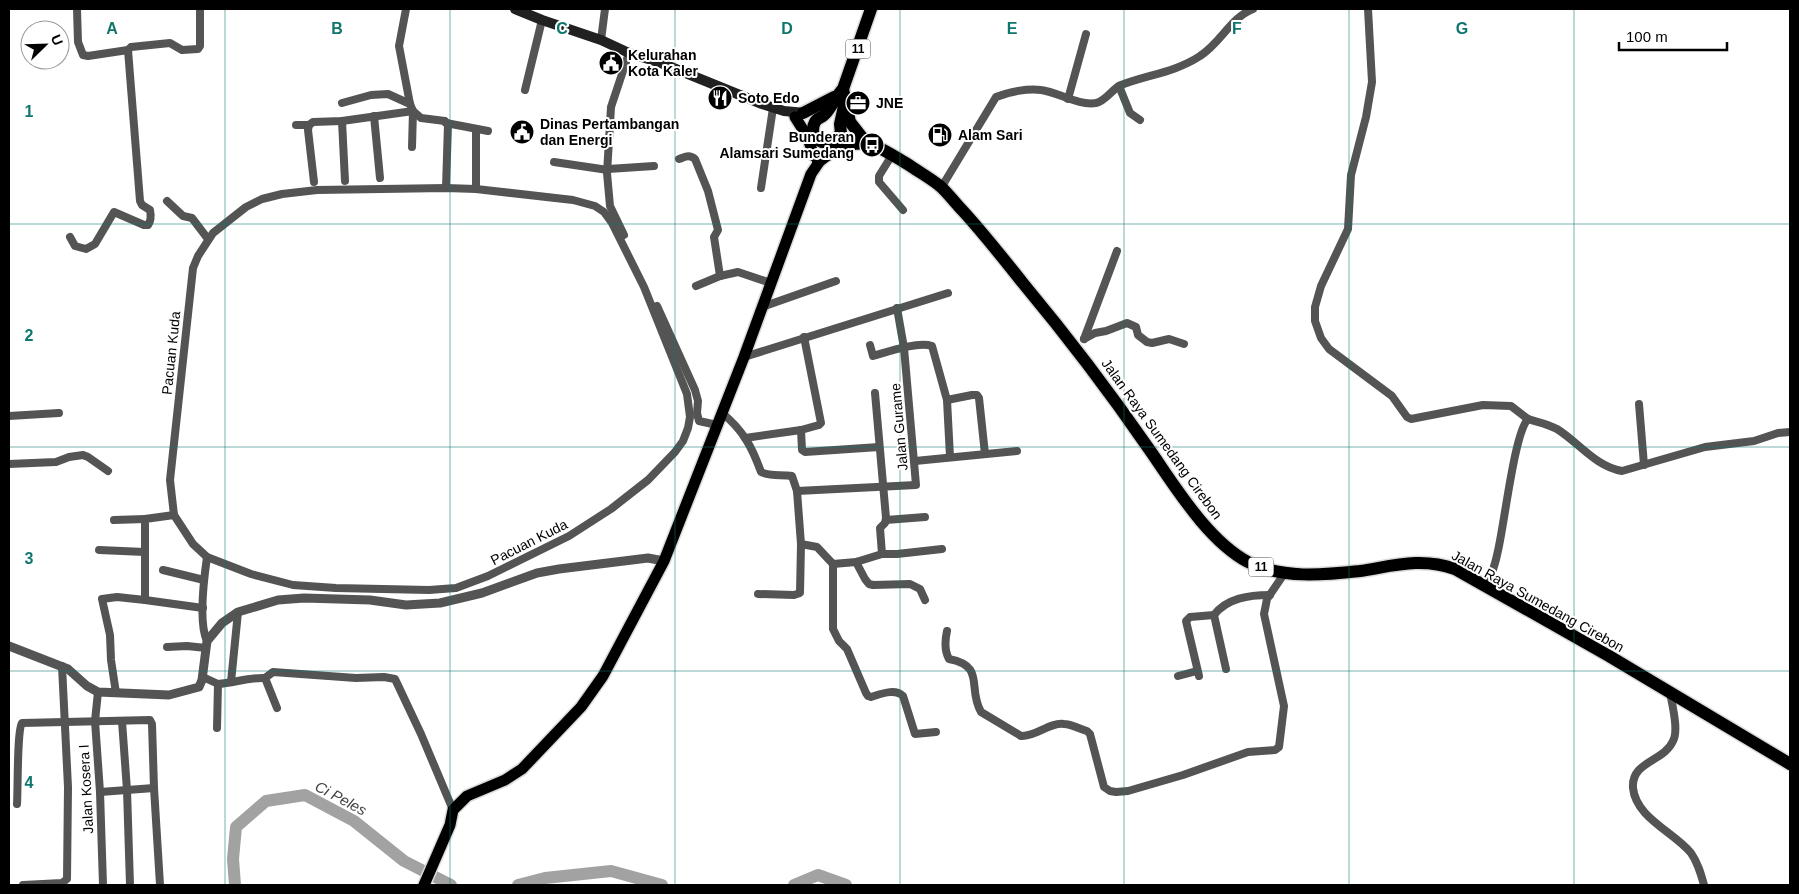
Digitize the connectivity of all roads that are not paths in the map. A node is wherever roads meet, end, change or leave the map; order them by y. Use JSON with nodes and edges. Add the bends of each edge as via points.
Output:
{"nodes":[{"id":1,"x":77,"y":9,"type":"edge"},
{"id":2,"x":200,"y":9,"type":"edge"},
{"id":3,"x":406,"y":9,"type":"edge"},
{"id":4,"x":515,"y":9,"type":"edge"},
{"id":5,"x":605,"y":9,"type":"edge"},
{"id":6,"x":871,"y":9,"type":"edge"},
{"id":7,"x":1253,"y":9,"type":"edge"},
{"id":8,"x":1368,"y":9,"type":"edge"},
{"id":9,"x":542,"y":20,"type":"junction"},
{"id":10,"x":1086,"y":34,"type":"dead end"},
{"id":11,"x":601,"y":40,"type":"junction"},
{"id":12,"x":128,"y":50,"type":"junction"},
{"id":13,"x":630,"y":52,"type":"junction"},
{"id":14,"x":1119,"y":86,"type":"junction"},
{"id":15,"x":525,"y":90,"type":"dead end"},
{"id":16,"x":841,"y":96,"type":"junction"},
{"id":17,"x":1068,"y":100,"type":"junction"},
{"id":18,"x":342,"y":103,"type":"dead end"},
{"id":19,"x":411,"y":108,"type":"junction"},
{"id":20,"x":773,"y":108,"type":"junction"},
{"id":21,"x":799,"y":115,"type":"junction"},
{"id":22,"x":374,"y":116,"type":"junction"},
{"id":23,"x":824,"y":116,"type":"junction"},
{"id":24,"x":1140,"y":120,"type":"dead end"},
{"id":25,"x":342,"y":121,"type":"junction"},
{"id":26,"x":446,"y":123,"type":"junction"},
{"id":27,"x":840,"y":124,"type":"junction"},
{"id":28,"x":296,"y":125,"type":"dead end"},
{"id":29,"x":309,"y":125,"type":"junction"},
{"id":30,"x":476,"y":129,"type":"junction"},
{"id":31,"x":488,"y":131,"type":"dead end"},
{"id":32,"x":814,"y":134,"type":"junction"},
{"id":33,"x":834,"y":142,"type":"junction"},
{"id":34,"x":861,"y":142,"type":"junction"},
{"id":35,"x":412,"y":147,"type":"dead end"},
{"id":36,"x":892,"y":155,"type":"junction"},
{"id":37,"x":679,"y":160,"type":"dead end"},
{"id":38,"x":554,"y":162,"type":"dead end"},
{"id":39,"x":814,"y":164,"type":"junction"},
{"id":40,"x":654,"y":166,"type":"dead end"},
{"id":41,"x":608,"y":170,"type":"junction"},
{"id":42,"x":380,"y":178,"type":"dead end"},
{"id":43,"x":345,"y":181,"type":"dead end"},
{"id":44,"x":314,"y":182,"type":"dead end"},
{"id":45,"x":446,"y":188,"type":"junction"},
{"id":46,"x":761,"y":188,"type":"dead end"},
{"id":47,"x":941,"y":188,"type":"junction"},
{"id":48,"x":476,"y":189,"type":"junction"},
{"id":49,"x":167,"y":201,"type":"dead end"},
{"id":50,"x":903,"y":210,"type":"dead end"},
{"id":51,"x":70,"y":236,"type":"dead end"},
{"id":52,"x":208,"y":239,"type":"junction"},
{"id":53,"x":1116,"y":251,"type":"dead end"},
{"id":54,"x":720,"y":276,"type":"junction"},
{"id":55,"x":836,"y":281,"type":"dead end"},
{"id":56,"x":771,"y":283,"type":"junction"},
{"id":57,"x":696,"y":286,"type":"dead end"},
{"id":58,"x":948,"y":293,"type":"dead end"},
{"id":59,"x":762,"y":307,"type":"junction"},
{"id":60,"x":897,"y":308,"type":"junction"},
{"id":61,"x":804,"y":337,"type":"junction"},
{"id":62,"x":1079,"y":342,"type":"junction"},
{"id":63,"x":1184,"y":344,"type":"dead end"},
{"id":64,"x":870,"y":345,"type":"dead end"},
{"id":65,"x":904,"y":348,"type":"junction"},
{"id":66,"x":744,"y":357,"type":"junction"},
{"id":67,"x":875,"y":393,"type":"dead end"},
{"id":68,"x":947,"y":400,"type":"junction"},
{"id":69,"x":1639,"y":404,"type":"dead end"},
{"id":70,"x":59,"y":413,"type":"dead end"},
{"id":71,"x":722,"y":413,"type":"junction"},
{"id":72,"x":9,"y":416,"type":"edge"},
{"id":73,"x":1528,"y":419,"type":"junction"},
{"id":74,"x":717,"y":425,"type":"junction"},
{"id":75,"x":800,"y":430,"type":"junction"},
{"id":76,"x":1790,"y":432,"type":"edge"},
{"id":77,"x":745,"y":438,"type":"junction"},
{"id":78,"x":879,"y":447,"type":"junction"},
{"id":79,"x":1017,"y":451,"type":"dead end"},
{"id":80,"x":985,"y":454,"type":"junction"},
{"id":81,"x":950,"y":458,"type":"junction"},
{"id":82,"x":915,"y":461,"type":"junction"},
{"id":83,"x":9,"y":464,"type":"edge"},
{"id":84,"x":1644,"y":465,"type":"junction"},
{"id":85,"x":108,"y":471,"type":"dead end"},
{"id":86,"x":883,"y":486,"type":"junction"},
{"id":87,"x":796,"y":491,"type":"junction"},
{"id":88,"x":174,"y":515,"type":"junction"},
{"id":89,"x":924,"y":517,"type":"dead end"},
{"id":90,"x":145,"y":519,"type":"junction"},
{"id":91,"x":114,"y":520,"type":"dead end"},
{"id":92,"x":886,"y":520,"type":"junction"},
{"id":93,"x":801,"y":544,"type":"junction"},
{"id":94,"x":942,"y":549,"type":"dead end"},
{"id":95,"x":99,"y":550,"type":"dead end"},
{"id":96,"x":145,"y":552,"type":"junction"},
{"id":97,"x":882,"y":554,"type":"junction"},
{"id":98,"x":207,"y":557,"type":"junction"},
{"id":99,"x":664,"y":562,"type":"junction"},
{"id":100,"x":856,"y":562,"type":"junction"},
{"id":101,"x":833,"y":564,"type":"junction"},
{"id":102,"x":163,"y":570,"type":"dead end"},
{"id":103,"x":1284,"y":574,"type":"junction"},
{"id":104,"x":204,"y":580,"type":"junction"},
{"id":105,"x":1487,"y":588,"type":"junction"},
{"id":106,"x":758,"y":594,"type":"dead end"},
{"id":107,"x":1270,"y":595,"type":"junction"},
{"id":108,"x":145,"y":600,"type":"junction"},
{"id":109,"x":925,"y":600,"type":"dead end"},
{"id":110,"x":203,"y":608,"type":"junction"},
{"id":111,"x":238,"y":612,"type":"junction"},
{"id":112,"x":1214,"y":615,"type":"junction"},
{"id":113,"x":947,"y":630,"type":"dead end"},
{"id":114,"x":206,"y":644,"type":"junction"},
{"id":115,"x":9,"y":646,"type":"edge"},
{"id":116,"x":167,"y":647,"type":"dead end"},
{"id":117,"x":62,"y":666,"type":"junction"},
{"id":118,"x":1226,"y":669,"type":"dead end"},
{"id":119,"x":1178,"y":676,"type":"dead end"},
{"id":120,"x":203,"y":677,"type":"junction"},
{"id":121,"x":265,"y":678,"type":"junction"},
{"id":122,"x":231,"y":682,"type":"junction"},
{"id":123,"x":218,"y":684,"type":"junction"},
{"id":124,"x":98,"y":692,"type":"junction"},
{"id":125,"x":1670,"y":692,"type":"junction"},
{"id":126,"x":116,"y":693,"type":"junction"},
{"id":127,"x":277,"y":708,"type":"dead end"},
{"id":128,"x":95,"y":721,"type":"junction"},
{"id":129,"x":122,"y":721,"type":"junction"},
{"id":130,"x":64,"y":722,"type":"junction"},
{"id":131,"x":217,"y":728,"type":"dead end"},
{"id":132,"x":936,"y":732,"type":"dead end"},
{"id":133,"x":1790,"y":764,"type":"edge"},
{"id":134,"x":154,"y":788,"type":"junction"},
{"id":135,"x":127,"y":790,"type":"junction"},
{"id":136,"x":100,"y":792,"type":"junction"},
{"id":137,"x":17,"y":804,"type":"dead end"},
{"id":138,"x":453,"y":810,"type":"junction"},
{"id":139,"x":23,"y":884,"type":"edge"},
{"id":140,"x":103,"y":885,"type":"edge"},
{"id":141,"x":130,"y":885,"type":"edge"},
{"id":142,"x":160,"y":885,"type":"edge"},
{"id":143,"x":424,"y":885,"type":"edge"},
{"id":144,"x":1704,"y":885,"type":"edge"}],
"edges":[{"from":1,"to":12,"type":"street","via":[[78,42],[83,55]]},
{"from":2,"to":12,"type":"street","via":[[198,49],[182,50],[170,43]]},
{"from":3,"to":19,"type":"street","via":[[399,46]]},
{"from":4,"to":9,"type":"main road"},
{"from":5,"to":11,"type":"street"},
{"from":6,"to":16,"type":"highway","number":"11"},
{"from":7,"to":14,"type":"street","via":[[1234,21],[1217,43],[1199,57]]},
{"from":8,"to":73,"type":"street","via":[[1372,82],[1351,175],[1348,229],[1321,286],[1315,307],[1315,321],[1321,338],[1329,349],[1392,396],[1411,419],[1484,405],[1511,406]]},
{"from":9,"to":11,"type":"main road"},
{"from":9,"to":15,"type":"street"},
{"from":10,"to":17,"type":"street"},
{"from":11,"to":13,"type":"main road"},
{"from":12,"to":51,"type":"street","via":[[140,201],[150,210],[150,221],[144,225],[114,212],[93,246],[86,249],[75,246]]},
{"from":13,"to":20,"type":"main road"},
{"from":13,"to":41,"type":"street","via":[[611,107]]},
{"from":14,"to":17,"type":"street","via":[[1095,103]]},
{"from":14,"to":24,"type":"street","via":[[1130,113]]},
{"from":16,"to":21,"type":"highway"},
{"from":16,"to":23,"type":"highway","number":"11"},
{"from":16,"to":27,"type":"highway","number":"11"},
{"from":16,"to":34,"type":"highway"},
{"from":17,"to":47,"type":"street","via":[[1042,90],[1026,89],[996,97]]},
{"from":18,"to":19,"type":"street","via":[[388,94]]},
{"from":19,"to":22,"type":"street"},
{"from":19,"to":26,"type":"street","via":[[421,118]]},
{"from":19,"to":35,"type":"street"},
{"from":20,"to":21,"type":"main road"},
{"from":20,"to":46,"type":"street"},
{"from":21,"to":23,"type":"main road"},
{"from":21,"to":32,"type":"main road"},
{"from":21,"to":39,"type":"main road"},
{"from":22,"to":25,"type":"street"},
{"from":22,"to":42,"type":"street"},
{"from":23,"to":27,"type":"highway","number":"11","via":[[835,118]]},
{"from":23,"to":32,"type":"highway","number":"11","via":[[816,120]]},
{"from":25,"to":29,"type":"street"},
{"from":25,"to":43,"type":"street"},
{"from":26,"to":30,"type":"street"},
{"from":26,"to":45,"type":"street"},
{"from":27,"to":33,"type":"highway","number":"11","via":[[839,136]]},
{"from":27,"to":34,"type":"highway","number":"11"},
{"from":28,"to":29,"type":"street"},
{"from":29,"to":44,"type":"street"},
{"from":30,"to":31,"type":"street"},
{"from":30,"to":48,"type":"street"},
{"from":32,"to":33,"type":"highway","number":"11","via":[[824,143]]},
{"from":32,"to":39,"type":"main road"},
{"from":33,"to":34,"type":"highway","number":"11"},
{"from":33,"to":39,"type":"main road"},
{"from":34,"to":36,"type":"highway","name":"Jalan Raya Sumedang Cirebon","number":"11"},
{"from":34,"to":39,"type":"highway","via":[[836,149]]},
{"from":36,"to":47,"type":"highway","name":"Jalan Raya Sumedang Cirebon","number":"11"},
{"from":36,"to":50,"type":"street","via":[[879,176],[879,182]]},
{"from":37,"to":54,"type":"street","via":[[688,156],[695,159],[708,191],[718,230],[714,237]]},
{"from":38,"to":41,"type":"street"},
{"from":39,"to":56,"type":"main road"},
{"from":40,"to":41,"type":"street"},
{"from":41,"to":74,"type":"street","via":[[610,206],[695,390],[697,417],[702,423]]},
{"from":45,"to":48,"type":"street","name":"Pacuan Kuda"},
{"from":45,"to":52,"type":"street","name":"Pacuan Kuda","via":[[348,188],[282,194],[246,207]]},
{"from":47,"to":62,"type":"highway","name":"Jalan Raya Sumedang Cirebon","number":"11"},
{"from":48,"to":98,"type":"street","name":"Pacuan Kuda","via":[[573,200],[604,212],[644,287],[687,394],[690,417],[676,452],[648,480],[584,528],[488,576],[456,588],[353,589],[293,585],[251,574]]},
{"from":49,"to":52,"type":"street","via":[[183,216],[192,218]]},
{"from":52,"to":88,"type":"street","name":"Pacuan Kuda","via":[[193,268],[170,480]]},
{"from":53,"to":62,"type":"street"},
{"from":54,"to":56,"type":"street","via":[[738,272]]},
{"from":54,"to":57,"type":"street"},
{"from":55,"to":59,"type":"street"},
{"from":56,"to":59,"type":"main road"},
{"from":58,"to":60,"type":"street"},
{"from":59,"to":66,"type":"main road"},
{"from":60,"to":61,"type":"street"},
{"from":60,"to":65,"type":"street","name":"Jalan Gurame"},
{"from":61,"to":66,"type":"street"},
{"from":61,"to":75,"type":"street","via":[[822,423]]},
{"from":62,"to":63,"type":"street","via":[[1127,323],[1136,327],[1138,335],[1147,342],[1169,338]]},
{"from":62,"to":103,"type":"highway","name":"Jalan Raya Sumedang Cirebon","number":"11","via":[[1187,503],[1209,530],[1247,561]]},
{"from":64,"to":65,"type":"street","via":[[873,356]]},
{"from":65,"to":68,"type":"street","via":[[932,346]]},
{"from":65,"to":82,"type":"street","name":"Jalan Gurame"},
{"from":66,"to":71,"type":"main road"},
{"from":67,"to":78,"type":"street"},
{"from":68,"to":80,"type":"street","via":[[977,395]]},
{"from":68,"to":81,"type":"street"},
{"from":69,"to":84,"type":"street"},
{"from":70,"to":72,"type":"street"},
{"from":71,"to":74,"type":"main road"},
{"from":71,"to":77,"type":"street","via":[[735,423]]},
{"from":73,"to":84,"type":"street","via":[[1556,429],[1596,460],[1616,470],[1626,471]]},
{"from":73,"to":105,"type":"street","via":[[1517,451],[1498,554]]},
{"from":74,"to":99,"type":"main road"},
{"from":75,"to":77,"type":"street"},
{"from":75,"to":78,"type":"street","via":[[805,452]]},
{"from":76,"to":84,"type":"street","via":[[1754,441],[1705,447]]},
{"from":77,"to":87,"type":"street","via":[[761,472],[792,476]]},
{"from":78,"to":86,"type":"street"},
{"from":79,"to":80,"type":"street"},
{"from":80,"to":81,"type":"street"},
{"from":81,"to":82,"type":"street"},
{"from":82,"to":86,"type":"street","name":"Jalan Gurame","via":[[916,485]]},
{"from":83,"to":85,"type":"street","via":[[56,462],[83,455]]},
{"from":86,"to":87,"type":"street","name":"Jalan Gurame"},
{"from":86,"to":92,"type":"street"},
{"from":87,"to":93,"type":"street"},
{"from":88,"to":90,"type":"street"},
{"from":88,"to":98,"type":"street","name":"Pacuan Kuda","via":[[193,544]]},
{"from":89,"to":92,"type":"street"},
{"from":90,"to":91,"type":"street"},
{"from":90,"to":96,"type":"street"},
{"from":92,"to":97,"type":"street","via":[[880,528]]},
{"from":93,"to":101,"type":"street","via":[[817,547]]},
{"from":93,"to":106,"type":"street","via":[[800,593]]},
{"from":94,"to":97,"type":"street"},
{"from":95,"to":96,"type":"street"},
{"from":96,"to":108,"type":"street"},
{"from":97,"to":100,"type":"street"},
{"from":98,"to":104,"type":"street"},
{"from":99,"to":111,"type":"street","via":[[648,558],[559,569],[440,603],[406,605],[370,600],[304,598],[278,600]]},
{"from":99,"to":138,"type":"main road","via":[[603,676],[581,707],[522,769],[506,780],[467,796]]},
{"from":100,"to":101,"type":"street"},
{"from":100,"to":109,"type":"street","via":[[869,584],[910,584],[920,589]]},
{"from":101,"to":132,"type":"street","via":[[834,629],[839,641],[848,649],[866,693],[871,697],[900,693],[904,696],[913,732]]},
{"from":102,"to":104,"type":"street"},
{"from":103,"to":105,"type":"highway","name":"Jalan Raya Sumedang Cirebon","number":"11","via":[[1358,571],[1422,562],[1455,569]]},
{"from":103,"to":107,"type":"street"},
{"from":104,"to":110,"type":"street"},
{"from":105,"to":125,"type":"highway","name":"Jalan Raya Sumedang Cirebon","number":"11"},
{"from":107,"to":112,"type":"street","via":[[1236,600]]},
{"from":107,"to":113,"type":"street","via":[[1264,614],[1284,706],[1279,747],[1248,752],[1128,791],[1116,792],[1104,787],[1087,731],[1064,724],[1041,729],[1027,737],[1021,736],[981,712],[972,673],[960,660],[948,659]]},
{"from":108,"to":110,"type":"street"},
{"from":108,"to":126,"type":"street","via":[[111,597],[102,600]]},
{"from":110,"to":114,"type":"street"},
{"from":111,"to":114,"type":"street","via":[[222,623]]},
{"from":111,"to":122,"type":"street"},
{"from":112,"to":118,"type":"street"},
{"from":112,"to":119,"type":"street","via":[[1190,617],[1186,621],[1198,673]]},
{"from":114,"to":116,"type":"street"},
{"from":114,"to":120,"type":"street"},
{"from":115,"to":117,"type":"street"},
{"from":117,"to":124,"type":"street"},
{"from":117,"to":130,"type":"street"},
{"from":120,"to":123,"type":"street"},
{"from":120,"to":126,"type":"street","via":[[199,687],[180,693]]},
{"from":121,"to":122,"type":"street"},
{"from":121,"to":127,"type":"street"},
{"from":121,"to":138,"type":"street","via":[[273,672],[395,680]]},
{"from":122,"to":123,"type":"street"},
{"from":123,"to":131,"type":"street"},
{"from":124,"to":126,"type":"street"},
{"from":124,"to":128,"type":"street","name":"Jalan Kosera I"},
{"from":125,"to":133,"type":"highway","name":"Jalan Raya Sumedang Cirebon","number":"11"},
{"from":125,"to":144,"type":"street","via":[[1674,740],[1666,751],[1636,772],[1633,787],[1646,814],[1690,853],[1699,867]]},
{"from":128,"to":129,"type":"street"},
{"from":128,"to":130,"type":"street"},
{"from":128,"to":136,"type":"street","name":"Jalan Kosera I"},
{"from":129,"to":134,"type":"street","via":[[151,721]]},
{"from":129,"to":135,"type":"street"},
{"from":130,"to":137,"type":"street","via":[[20,724]]},
{"from":130,"to":139,"type":"street","via":[[68,788],[67,879],[62,883]]},
{"from":134,"to":135,"type":"street"},
{"from":134,"to":142,"type":"street"},
{"from":135,"to":136,"type":"street"},
{"from":135,"to":141,"type":"street"},
{"from":136,"to":140,"type":"street","name":"Jalan Kosera I"},
{"from":138,"to":143,"type":"main road","via":[[450,825]]}]}
